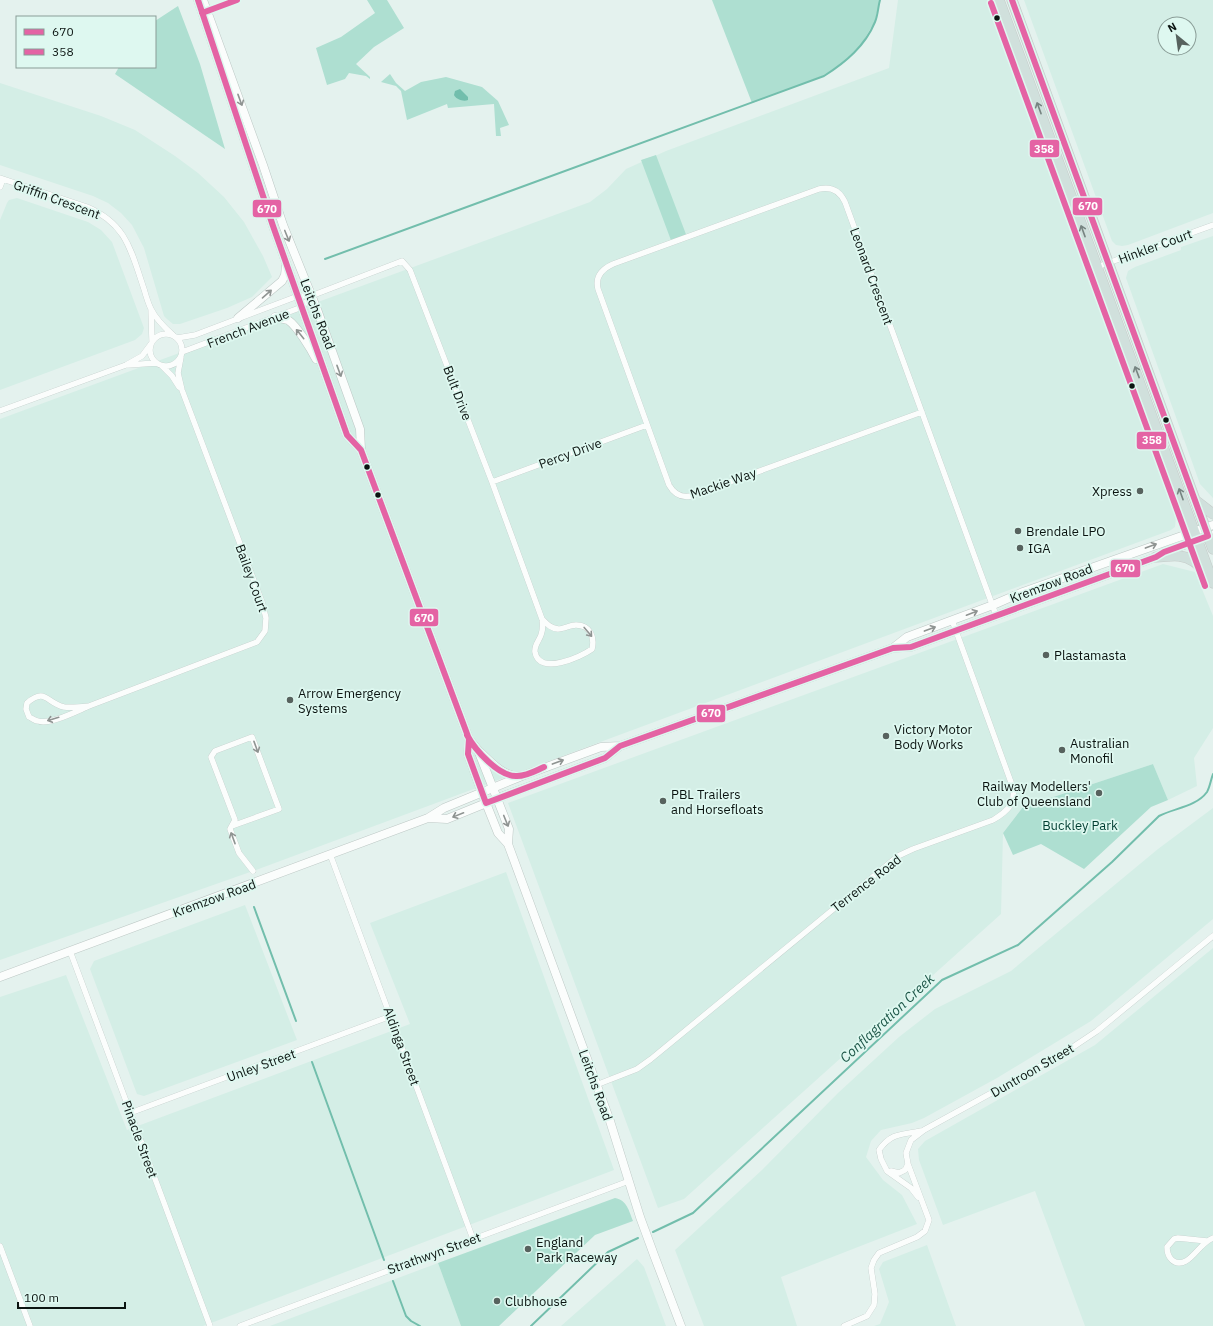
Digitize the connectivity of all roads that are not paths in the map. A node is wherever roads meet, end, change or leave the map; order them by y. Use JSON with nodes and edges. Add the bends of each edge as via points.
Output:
{"nodes":[{"id":1,"x":198,"y":0,"type":"edge"},
{"id":2,"x":203,"y":0,"type":"edge"},
{"id":3,"x":237,"y":0,"type":"edge"},
{"id":4,"x":999,"y":0,"type":"edge"},
{"id":5,"x":1012,"y":0,"type":"edge"},
{"id":6,"x":204,"y":12,"type":"junction"},
{"id":7,"x":2,"y":178,"type":"edge"},
{"id":8,"x":0,"y":187,"type":"edge"},
{"id":9,"x":1213,"y":225,"type":"edge"},
{"id":10,"x":286,"y":263,"type":"junction"},
{"id":11,"x":1108,"y":263,"type":"junction"},
{"id":12,"x":1097,"y":267,"type":"junction"},
{"id":13,"x":598,"y":276,"type":"joint"},
{"id":14,"x":298,"y":296,"type":"junction"},
{"id":15,"x":311,"y":296,"type":"junction"},
{"id":16,"x":302,"y":307,"type":"junction"},
{"id":17,"x":151,"y":309,"type":"junction"},
{"id":18,"x":275,"y":317,"type":"junction"},
{"id":19,"x":238,"y":318,"type":"junction"},
{"id":20,"x":175,"y":337,"type":"junction"},
{"id":21,"x":152,"y":342,"type":"junction"},
{"id":22,"x":181,"y":354,"type":"junction"},
{"id":23,"x":159,"y":364,"type":"junction"},
{"id":24,"x":126,"y":365,"type":"junction"},
{"id":25,"x":182,"y":390,"type":"junction"},
{"id":26,"x":332,"y":392,"type":"junction"},
{"id":27,"x":0,"y":411,"type":"edge"},
{"id":28,"x":922,"y":412,"type":"junction"},
{"id":29,"x":647,"y":425,"type":"junction"},
{"id":30,"x":361,"y":450,"type":"junction"},
{"id":31,"x":492,"y":482,"type":"junction"},
{"id":32,"x":1195,"y":500,"type":"junction"},
{"id":33,"x":1213,"y":514,"type":"edge"},
{"id":34,"x":1210,"y":531,"type":"edge"},
{"id":35,"x":1196,"y":535,"type":"junction"},
{"id":36,"x":1213,"y":549,"type":"edge"},
{"id":37,"x":1156,"y":557,"type":"junction"},
{"id":38,"x":1212,"y":581,"type":"edge"},
{"id":39,"x":992,"y":605,"type":"junction"},
{"id":40,"x":996,"y":615,"type":"junction"},
{"id":41,"x":542,"y":619,"type":"junction"},
{"id":42,"x":952,"y":620,"type":"junction"},
{"id":43,"x":956,"y":631,"type":"junction"},
{"id":44,"x":893,"y":648,"type":"junction"},
{"id":45,"x":89,"y":706,"type":"junction"},
{"id":46,"x":469,"y":739,"type":"junction"},
{"id":47,"x":620,"y":746,"type":"junction"},
{"id":48,"x":478,"y":750,"type":"junction"},
{"id":49,"x":522,"y":776,"type":"junction"},
{"id":50,"x":492,"y":788,"type":"junction"},
{"id":51,"x":482,"y":793,"type":"junction"},
{"id":52,"x":497,"y":799,"type":"junction"},
{"id":53,"x":486,"y":803,"type":"junction"},
{"id":54,"x":428,"y":818,"type":"junction"},
{"id":55,"x":232,"y":826,"type":"junction"},
{"id":56,"x":508,"y":844,"type":"junction"},
{"id":57,"x":330,"y":854,"type":"junction"},
{"id":58,"x":253,"y":871,"type":"dead end"},
{"id":59,"x":1213,"y":936,"type":"edge"},
{"id":60,"x":70,"y":951,"type":"junction"},
{"id":61,"x":0,"y":977,"type":"edge"},
{"id":62,"x":391,"y":1016,"type":"junction"},
{"id":63,"x":596,"y":1085,"type":"junction"},
{"id":64,"x":130,"y":1113,"type":"junction"},
{"id":65,"x":924,"y":1130,"type":"junction"},
{"id":66,"x":908,"y":1164,"type":"junction"},
{"id":67,"x":887,"y":1170,"type":"junction"},
{"id":68,"x":629,"y":1181,"type":"junction"},
{"id":69,"x":921,"y":1200,"type":"junction"},
{"id":70,"x":1213,"y":1238,"type":"edge"},
{"id":71,"x":474,"y":1239,"type":"junction"},
{"id":72,"x":1207,"y":1241,"type":"junction"},
{"id":73,"x":0,"y":1246,"type":"edge"},
{"id":74,"x":30,"y":1326,"type":"edge"},
{"id":75,"x":210,"y":1326,"type":"edge"},
{"id":76,"x":240,"y":1326,"type":"edge"},
{"id":77,"x":681,"y":1326,"type":"edge"},
{"id":78,"x":844,"y":1326,"type":"edge"}],
"edges":[{"from":1,"to":6,"type":"street","name":"Leitchs Road"},
{"from":2,"to":6,"type":"street","name":"Leitchs Road"},
{"from":3,"to":6,"type":"street"},
{"from":12,"to":4,"type":"highway","one_way":true},
{"from":5,"to":11,"type":"highway"},
{"from":6,"to":10,"type":"street","name":"Leitchs Road"},
{"from":6,"to":15,"type":"street","name":"Leitchs Road","one_way":true},
{"from":7,"to":8,"type":"street"},
{"from":7,"to":17,"type":"street","name":"Griffin Crescent","via":[[87,207],[111,220],[125,237]]},
{"from":9,"to":11,"type":"street","name":"Hinkler Court"},
{"from":10,"to":14,"type":"street","name":"Leitchs Road"},
{"from":19,"to":10,"type":"street","one_way":true,"via":[[282,281]]},
{"from":11,"to":12,"type":"street","name":"Hinkler Court"},
{"from":11,"to":32,"type":"highway"},
{"from":35,"to":12,"type":"highway","one_way":true},
{"from":13,"to":28,"type":"street","name":"Leonard Crescent","via":[[613,264],[819,188],[835,190],[845,202]]},
{"from":13,"to":29,"type":"street","name":"Mackie Way","via":[[598,290]]},
{"from":14,"to":15,"type":"street","name":"French Avenue"},
{"from":14,"to":16,"type":"street","name":"Leitchs Road"},
{"from":14,"to":19,"type":"street","name":"French Avenue"},
{"from":15,"to":16,"type":"street","name":"French Avenue"},
{"from":15,"to":30,"type":"street","name":"Leitchs Road","one_way":true,"via":[[360,429]]},
{"from":15,"to":31,"type":"street","name":"Bult Drive","via":[[402,261],[410,270]]},
{"from":16,"to":18,"type":"street","name":"French Avenue"},
{"from":16,"to":26,"type":"street","name":"Leitchs Road"},
{"from":17,"to":20,"type":"street","name":"Griffin Crescent","via":[[164,328]]},
{"from":17,"to":21,"type":"street","name":"Griffin Crescent"},
{"from":18,"to":22,"type":"street","name":"French Avenue"},
{"from":26,"to":18,"type":"street","one_way":true,"via":[[311,349],[299,332],[288,320]]},
{"from":19,"to":20,"type":"street","name":"French Avenue","via":[[195,335]]},
{"from":20,"to":21,"type":"street","via":[[163,334]]},
{"from":20,"to":22,"type":"street","via":[[180,342]]},
{"from":21,"to":23,"type":"street","via":[[151,354]]},
{"from":21,"to":24,"type":"street","via":[[142,356]]},
{"from":22,"to":23,"type":"street","via":[[174,364]]},
{"from":22,"to":25,"type":"street","name":"Bailey Court","via":[[178,374]]},
{"from":23,"to":24,"type":"street"},
{"from":23,"to":25,"type":"street","name":"Bailey Court"},
{"from":24,"to":27,"type":"street"},
{"from":25,"to":45,"type":"street","name":"Bailey Court","via":[[262,602],[266,618],[265,631],[257,642]]},
{"from":26,"to":30,"type":"street","name":"Leitchs Road","via":[[347,435]]},
{"from":28,"to":29,"type":"street","name":"Mackie Way","via":[[686,497],[678,495],[671,488]]},
{"from":28,"to":39,"type":"street","name":"Leonard Crescent"},
{"from":29,"to":31,"type":"street","name":"Percy Drive"},
{"from":30,"to":46,"type":"street","name":"Leitchs Road"},
{"from":31,"to":41,"type":"street","name":"Bult Drive"},
{"from":32,"to":33,"type":"highway"},
{"from":32,"to":34,"type":"highway"},
{"from":34,"to":35,"type":"street","name":"Kremzow Road"},
{"from":34,"to":36,"type":"highway"},
{"from":35,"to":37,"type":"street","name":"Kremzow Road"},
{"from":35,"to":38,"type":"highway"},
{"from":39,"to":35,"type":"street","name":"Kremzow Road","one_way":true,"via":[[1023,592]]},
{"from":37,"to":38,"type":"highway","via":[[1184,557],[1202,568]]},
{"from":37,"to":40,"type":"street","name":"Kremzow Road"},
{"from":39,"to":40,"type":"street","name":"Leonard Crescent"},
{"from":42,"to":39,"type":"street","name":"Kremzow Road","one_way":true},
{"from":40,"to":43,"type":"street","name":"Kremzow Road"},
{"from":41,"to":41,"type":"street","name":"Bult Drive","one_way":true,"via":[[548,626],[556,629],[583,626],[594,641],[592,649],[585,654],[545,664],[535,653],[543,629]]},
{"from":42,"to":43,"type":"street","name":"Terrence Road"},
{"from":44,"to":42,"type":"street","name":"Kremzow Road","one_way":true,"via":[[907,637]]},
{"from":43,"to":44,"type":"street","name":"Kremzow Road","via":[[911,647]]},
{"from":43,"to":63,"type":"street","name":"Terrence Road","via":[[1012,785],[1014,798],[1011,805],[993,820],[898,856],[651,1059],[637,1069]]},
{"from":44,"to":47,"type":"street","name":"Kremzow Road"},
{"from":45,"to":45,"type":"street","name":"Bailey Court","one_way":true,"via":[[47,721],[29,717],[26,710],[27,702],[35,696],[43,696],[61,706]]},
{"from":46,"to":48,"type":"street","name":"Leitchs Road"},
{"from":46,"to":51,"type":"street","name":"Leitchs Road","via":[[468,754]]},
{"from":49,"to":47,"type":"street","name":"Kremzow Road","one_way":true,"via":[[601,747]]},
{"from":47,"to":52,"type":"street","name":"Kremzow Road","via":[[605,758]]},
{"from":48,"to":49,"type":"street","via":[[500,770],[512,776]]},
{"from":48,"to":50,"type":"street","name":"Leitchs Road"},
{"from":49,"to":50,"type":"street","name":"Kremzow Road"},
{"from":50,"to":51,"type":"street","name":"Kremzow Road"},
{"from":50,"to":52,"type":"street","name":"Leitchs Road"},
{"from":51,"to":53,"type":"street","name":"Leitchs Road"},
{"from":51,"to":54,"type":"street","name":"Kremzow Road","via":[[444,808]]},
{"from":52,"to":53,"type":"street","name":"Kremzow Road"},
{"from":52,"to":56,"type":"street","name":"Leitchs Road","one_way":true,"via":[[509,829]]},
{"from":53,"to":54,"type":"street","name":"Kremzow Road","one_way":true,"via":[[447,819]]},
{"from":53,"to":56,"type":"street","name":"Leitchs Road","via":[[498,833]]},
{"from":54,"to":57,"type":"street","name":"Kremzow Road"},
{"from":55,"to":55,"type":"street","one_way":true,"via":[[235,820],[211,757],[214,751],[252,737],[279,809]]},
{"from":58,"to":55,"type":"street","one_way":true,"via":[[239,853],[230,829]]},
{"from":56,"to":63,"type":"street","name":"Leitchs Road"},
{"from":57,"to":60,"type":"street","name":"Kremzow Road"},
{"from":57,"to":62,"type":"street","name":"Aldinga Street"},
{"from":59,"to":65,"type":"street","name":"Duntroon Street","via":[[1097,1031],[1064,1053]]},
{"from":60,"to":61,"type":"street","name":"Kremzow Road"},
{"from":60,"to":64,"type":"street","name":"Pinacle Street"},
{"from":62,"to":64,"type":"street","name":"Unley Street"},
{"from":62,"to":71,"type":"street","name":"Aldinga Street"},
{"from":63,"to":68,"type":"street","name":"Leitchs Road"},
{"from":64,"to":75,"type":"street","name":"Pinacle Street"},
{"from":65,"to":66,"type":"street","name":"Duntroon Street","via":[[911,1140],[906,1153]]},
{"from":65,"to":67,"type":"street","via":[[894,1135],[885,1142],[880,1150],[881,1160]]},
{"from":66,"to":67,"type":"street","via":[[905,1170],[899,1173]]},
{"from":66,"to":69,"type":"street","name":"Duntroon Street"},
{"from":67,"to":69,"type":"street","via":[[911,1188]]},
{"from":68,"to":71,"type":"street","name":"Strathwyn Street"},
{"from":68,"to":77,"type":"street","name":"Leitchs Road"},
{"from":69,"to":78,"type":"street","name":"Duntroon Street","via":[[929,1220],[925,1231],[879,1253],[871,1268],[874,1305],[867,1316]]},
{"from":70,"to":72,"type":"street"},
{"from":71,"to":76,"type":"street","name":"Strathwyn Street"},
{"from":72,"to":72,"type":"street","via":[[1186,1260],[1180,1262],[1174,1261],[1167,1253],[1167,1247],[1174,1239]]},
{"from":73,"to":74,"type":"street"}]}
